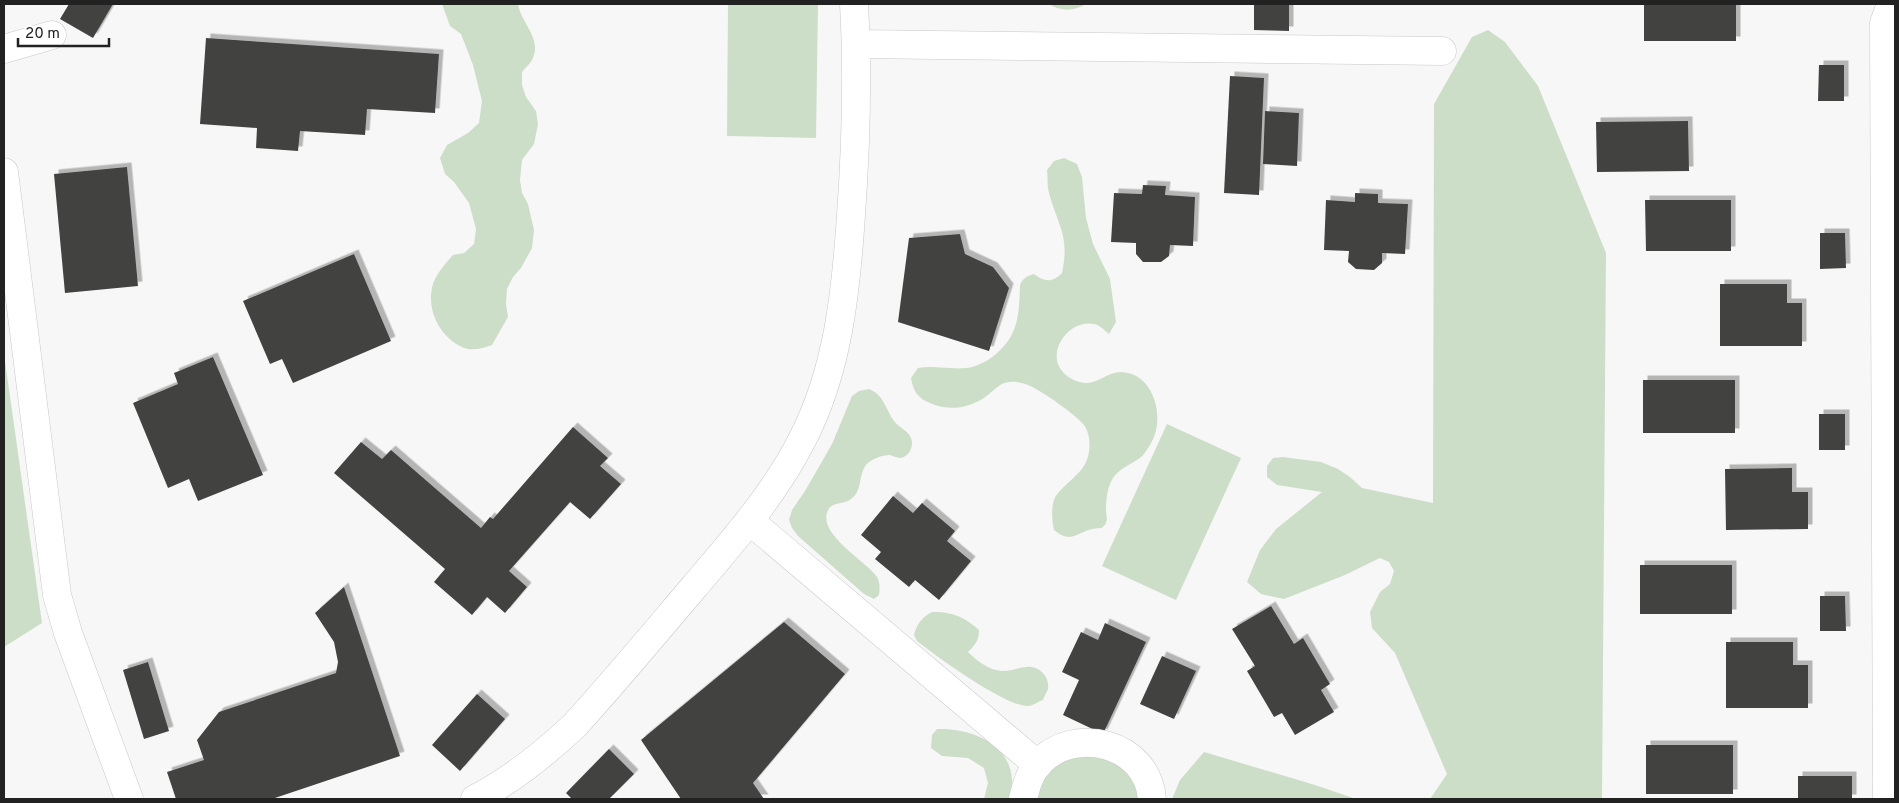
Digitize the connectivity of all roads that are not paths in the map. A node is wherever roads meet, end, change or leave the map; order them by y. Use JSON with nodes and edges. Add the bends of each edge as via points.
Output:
{"nodes":[{"id":1,"x":854,"y":4,"type":"edge"},
{"id":2,"x":1891,"y":4,"type":"edge"},
{"id":3,"x":52,"y":35,"type":"dead end"},
{"id":4,"x":856,"y":44,"type":"junction"},
{"id":5,"x":4,"y":49,"type":"edge"},
{"id":6,"x":1442,"y":51,"type":"dead end"},
{"id":7,"x":4,"y":172,"type":"edge"},
{"id":8,"x":750,"y":521,"type":"junction"},
{"id":9,"x":1038,"y":764,"type":"junction"},
{"id":10,"x":129,"y":799,"type":"edge"},
{"id":11,"x":475,"y":799,"type":"edge"},
{"id":12,"x":1023,"y":799,"type":"edge"},
{"id":13,"x":1152,"y":799,"type":"edge"},
{"id":14,"x":1887,"y":799,"type":"edge"}],
"edges":[{"from":1,"to":4,"type":"street"},
{"from":2,"to":14,"type":"street","via":[[1884,23]]},
{"from":3,"to":5,"type":"street"},
{"from":4,"to":6,"type":"street"},
{"from":4,"to":8,"type":"street","via":[[854,175],[841,322],[820,400],[803,439],[783,475]]},
{"from":7,"to":10,"type":"street","via":[[57,595]]},
{"from":8,"to":9,"type":"street"},
{"from":8,"to":11,"type":"street","via":[[574,726],[519,773]]},
{"from":9,"to":12,"type":"street","via":[[1027,782]]},
{"from":9,"to":13,"type":"street","via":[[1054,751],[1072,744],[1093,742],[1113,747],[1131,758],[1144,773]]}]}
